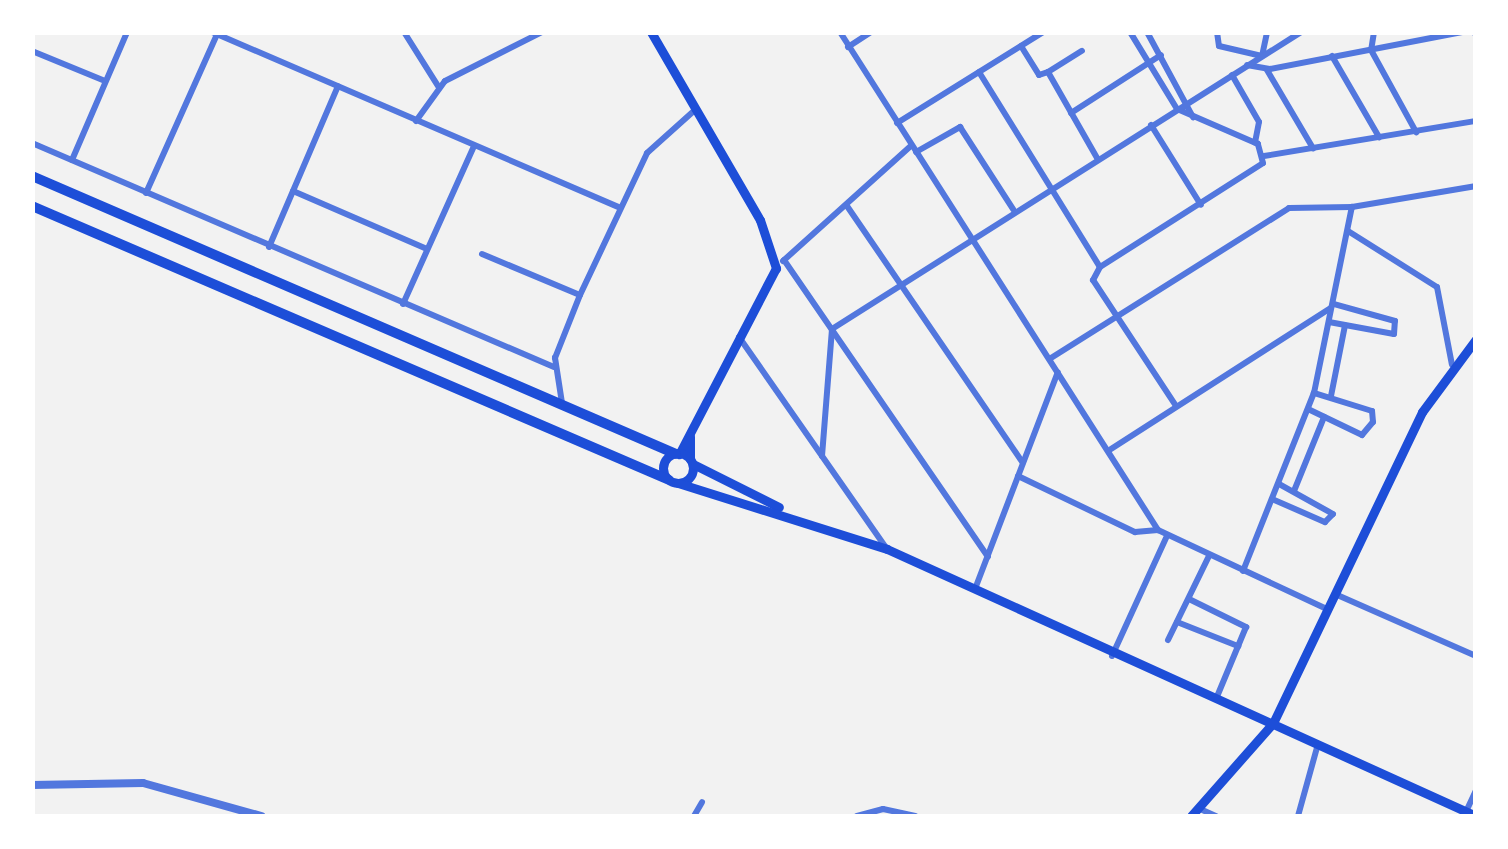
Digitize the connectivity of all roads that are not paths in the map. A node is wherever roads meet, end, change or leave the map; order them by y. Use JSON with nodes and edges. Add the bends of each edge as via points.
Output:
{"nodes":[{"id":1,"x":127,"y":32,"type":"edge"},
{"id":2,"x":404,"y":32,"type":"edge"},
{"id":3,"x":542,"y":32,"type":"edge"},
{"id":4,"x":651,"y":32,"type":"edge"},
{"id":5,"x":840,"y":32,"type":"edge"},
{"id":6,"x":871,"y":32,"type":"edge"},
{"id":7,"x":1130,"y":32,"type":"edge"},
{"id":8,"x":1147,"y":32,"type":"edge"},
{"id":9,"x":1217,"y":32,"type":"edge"},
{"id":10,"x":1267,"y":32,"type":"edge"},
{"id":11,"x":1301,"y":32,"type":"edge"},
{"id":12,"x":1374,"y":32,"type":"edge"},
{"id":13,"x":1463,"y":32,"type":"edge"},
{"id":14,"x":216,"y":33,"type":"edge"},
{"id":15,"x":1039,"y":34,"type":"edge"},
{"id":16,"x":848,"y":46,"type":"junction"},
{"id":17,"x":1021,"y":46,"type":"junction"},
{"id":18,"x":1371,"y":50,"type":"junction"},
{"id":19,"x":32,"y":51,"type":"edge"},
{"id":20,"x":1082,"y":51,"type":"dead end"},
{"id":21,"x":1161,"y":56,"type":"junction"},
{"id":22,"x":1262,"y":56,"type":"junction"},
{"id":23,"x":1332,"y":56,"type":"junction"},
{"id":24,"x":1149,"y":63,"type":"junction"},
{"id":25,"x":1247,"y":65,"type":"junction"},
{"id":26,"x":1267,"y":70,"type":"junction"},
{"id":27,"x":979,"y":72,"type":"junction"},
{"id":28,"x":1048,"y":72,"type":"junction"},
{"id":29,"x":1232,"y":74,"type":"junction"},
{"id":30,"x":105,"y":82,"type":"junction"},
{"id":31,"x":338,"y":86,"type":"junction"},
{"id":32,"x":438,"y":86,"type":"junction"},
{"id":33,"x":1189,"y":102,"type":"junction"},
{"id":34,"x":1177,"y":108,"type":"junction"},
{"id":35,"x":695,"y":110,"type":"junction"},
{"id":36,"x":1070,"y":113,"type":"junction"},
{"id":37,"x":1194,"y":118,"type":"junction"},
{"id":38,"x":416,"y":121,"type":"junction"},
{"id":39,"x":1476,"y":121,"type":"edge"},
{"id":40,"x":897,"y":122,"type":"junction"},
{"id":41,"x":1151,"y":124,"type":"junction"},
{"id":42,"x":1416,"y":132,"type":"junction"},
{"id":43,"x":1380,"y":137,"type":"junction"},
{"id":44,"x":32,"y":143,"type":"edge"},
{"id":45,"x":1254,"y":143,"type":"junction"},
{"id":46,"x":474,"y":146,"type":"junction"},
{"id":47,"x":914,"y":148,"type":"junction"},
{"id":48,"x":1313,"y":148,"type":"junction"},
{"id":49,"x":1264,"y":156,"type":"junction"},
{"id":50,"x":1097,"y":158,"type":"junction"},
{"id":51,"x":72,"y":160,"type":"junction"},
{"id":52,"x":32,"y":176,"type":"edge"},
{"id":53,"x":1476,"y":186,"type":"edge"},
{"id":54,"x":1050,"y":187,"type":"junction"},
{"id":55,"x":293,"y":191,"type":"junction"},
{"id":56,"x":146,"y":192,"type":"junction"},
{"id":57,"x":1202,"y":204,"type":"junction"},
{"id":58,"x":32,"y":206,"type":"edge"},
{"id":59,"x":847,"y":206,"type":"junction"},
{"id":60,"x":1352,"y":206,"type":"junction"},
{"id":61,"x":620,"y":208,"type":"junction"},
{"id":62,"x":1013,"y":210,"type":"junction"},
{"id":63,"x":1348,"y":231,"type":"junction"},
{"id":64,"x":971,"y":236,"type":"junction"},
{"id":65,"x":270,"y":248,"type":"junction"},
{"id":66,"x":427,"y":249,"type":"junction"},
{"id":67,"x":482,"y":254,"type":"dead end"},
{"id":68,"x":784,"y":260,"type":"junction"},
{"id":69,"x":1100,"y":267,"type":"junction"},
{"id":70,"x":776,"y":268,"type":"junction"},
{"id":71,"x":898,"y":283,"type":"junction"},
{"id":72,"x":580,"y":295,"type":"junction"},
{"id":73,"x":402,"y":304,"type":"junction"},
{"id":74,"x":1333,"y":306,"type":"junction"},
{"id":75,"x":1117,"y":316,"type":"junction"},
{"id":76,"x":1329,"y":322,"type":"junction"},
{"id":77,"x":1345,"y":325,"type":"junction"},
{"id":78,"x":832,"y":329,"type":"junction"},
{"id":79,"x":738,"y":336,"type":"junction"},
{"id":80,"x":1476,"y":340,"type":"edge"},
{"id":81,"x":1051,"y":358,"type":"junction"},
{"id":82,"x":1452,"y":365,"type":"junction"},
{"id":83,"x":554,"y":367,"type":"junction"},
{"id":84,"x":1059,"y":370,"type":"junction"},
{"id":85,"x":1314,"y":392,"type":"junction"},
{"id":86,"x":1331,"y":396,"type":"junction"},
{"id":87,"x":563,"y":405,"type":"junction"},
{"id":88,"x":1176,"y":406,"type":"junction"},
{"id":89,"x":1308,"y":409,"type":"junction"},
{"id":90,"x":1324,"y":417,"type":"junction"},
{"id":91,"x":1111,"y":450,"type":"junction"},
{"id":92,"x":822,"y":456,"type":"junction"},
{"id":93,"x":684,"y":457,"type":"junction"},
{"id":94,"x":1023,"y":463,"type":"junction"},
{"id":95,"x":1018,"y":476,"type":"junction"},
{"id":96,"x":674,"y":482,"type":"junction"},
{"id":97,"x":1278,"y":484,"type":"junction"},
{"id":98,"x":1294,"y":491,"type":"junction"},
{"id":99,"x":1272,"y":499,"type":"junction"},
{"id":100,"x":800,"y":517,"type":"junction"},
{"id":101,"x":1158,"y":530,"type":"junction"},
{"id":102,"x":1166,"y":538,"type":"junction"},
{"id":103,"x":886,"y":548,"type":"junction"},
{"id":104,"x":1209,"y":556,"type":"junction"},
{"id":105,"x":988,"y":557,"type":"junction"},
{"id":106,"x":1243,"y":571,"type":"junction"},
{"id":107,"x":975,"y":591,"type":"junction"},
{"id":108,"x":1334,"y":594,"type":"junction"},
{"id":109,"x":1189,"y":599,"type":"junction"},
{"id":110,"x":1327,"y":609,"type":"junction"},
{"id":111,"x":1177,"y":622,"type":"junction"},
{"id":112,"x":1168,"y":640,"type":"dead end"},
{"id":113,"x":1238,"y":646,"type":"junction"},
{"id":114,"x":1112,"y":656,"type":"junction"},
{"id":115,"x":1476,"y":656,"type":"edge"},
{"id":116,"x":1216,"y":699,"type":"junction"},
{"id":117,"x":1273,"y":723,"type":"junction"},
{"id":118,"x":1318,"y":742,"type":"junction"},
{"id":119,"x":32,"y":785,"type":"edge"},
{"id":120,"x":1476,"y":790,"type":"edge"},
{"id":121,"x":702,"y":802,"type":"dead end"},
{"id":122,"x":1195,"y":812,"type":"edge"},
{"id":123,"x":1468,"y":815,"type":"edge"},
{"id":124,"x":260,"y":816,"type":"edge"},
{"id":125,"x":694,"y":816,"type":"edge"},
{"id":126,"x":857,"y":816,"type":"edge"},
{"id":127,"x":915,"y":816,"type":"edge"},
{"id":128,"x":1216,"y":816,"type":"edge"},
{"id":129,"x":1298,"y":816,"type":"edge"}],
"edges":[{"from":1,"to":30,"type":"street"},
{"from":2,"to":32,"type":"street"},
{"from":3,"to":32,"type":"street"},
{"from":4,"to":35,"type":"main road"},
{"from":5,"to":16,"type":"street"},
{"from":6,"to":16,"type":"street"},
{"from":7,"to":24,"type":"street"},
{"from":8,"to":21,"type":"street"},
{"from":9,"to":22,"type":"street","via":[[1220,46]]},
{"from":10,"to":22,"type":"street"},
{"from":11,"to":22,"type":"street"},
{"from":12,"to":18,"type":"street"},
{"from":13,"to":18,"type":"street"},
{"from":14,"to":31,"type":"street"},
{"from":14,"to":56,"type":"street"},
{"from":15,"to":17,"type":"street"},
{"from":16,"to":40,"type":"street"},
{"from":17,"to":27,"type":"street"},
{"from":17,"to":28,"type":"street","via":[[1039,75]]},
{"from":18,"to":23,"type":"street"},
{"from":18,"to":42,"type":"street"},
{"from":19,"to":30,"type":"street"},
{"from":20,"to":28,"type":"street"},
{"from":21,"to":24,"type":"street"},
{"from":21,"to":33,"type":"street"},
{"from":22,"to":25,"type":"street"},
{"from":23,"to":26,"type":"street"},
{"from":23,"to":43,"type":"street"},
{"from":24,"to":34,"type":"street"},
{"from":24,"to":36,"type":"street"},
{"from":25,"to":26,"type":"street"},
{"from":25,"to":29,"type":"street"},
{"from":26,"to":48,"type":"street"},
{"from":27,"to":40,"type":"street"},
{"from":27,"to":54,"type":"street"},
{"from":28,"to":36,"type":"street"},
{"from":29,"to":33,"type":"street"},
{"from":29,"to":45,"type":"street","via":[[1259,122]]},
{"from":30,"to":51,"type":"street"},
{"from":31,"to":38,"type":"street"},
{"from":31,"to":55,"type":"street"},
{"from":32,"to":38,"type":"street"},
{"from":33,"to":34,"type":"street"},
{"from":33,"to":37,"type":"street"},
{"from":34,"to":37,"type":"street"},
{"from":34,"to":41,"type":"street"},
{"from":35,"to":61,"type":"street","via":[[655,142]]},
{"from":35,"to":70,"type":"main road","via":[[760,220]]},
{"from":36,"to":50,"type":"street"},
{"from":37,"to":45,"type":"street"},
{"from":38,"to":46,"type":"street"},
{"from":39,"to":42,"type":"street"},
{"from":40,"to":47,"type":"street"},
{"from":41,"to":50,"type":"street"},
{"from":41,"to":57,"type":"street"},
{"from":42,"to":43,"type":"street"},
{"from":43,"to":48,"type":"street"},
{"from":44,"to":51,"type":"street"},
{"from":45,"to":49,"type":"street"},
{"from":46,"to":61,"type":"street"},
{"from":46,"to":66,"type":"street"},
{"from":47,"to":59,"type":"street"},
{"from":47,"to":62,"type":"street","via":[[960,128]]},
{"from":47,"to":64,"type":"street"},
{"from":48,"to":49,"type":"street"},
{"from":49,"to":57,"type":"street","via":[[1255,171]]},
{"from":50,"to":54,"type":"street"},
{"from":51,"to":56,"type":"street"},
{"from":52,"to":87,"type":"highway"},
{"from":53,"to":60,"type":"street"},
{"from":54,"to":62,"type":"street"},
{"from":54,"to":69,"type":"street"},
{"from":55,"to":65,"type":"street"},
{"from":55,"to":66,"type":"street"},
{"from":56,"to":65,"type":"street"},
{"from":57,"to":69,"type":"street"},
{"from":58,"to":96,"type":"highway"},
{"from":59,"to":68,"type":"street"},
{"from":59,"to":71,"type":"street"},
{"from":60,"to":63,"type":"street"},
{"from":60,"to":75,"type":"street","via":[[1281,211]]},
{"from":61,"to":72,"type":"street"},
{"from":62,"to":64,"type":"street"},
{"from":63,"to":74,"type":"street"},
{"from":63,"to":82,"type":"street","via":[[1437,287]]},
{"from":64,"to":71,"type":"street"},
{"from":64,"to":81,"type":"street"},
{"from":65,"to":73,"type":"street"},
{"from":66,"to":73,"type":"street"},
{"from":67,"to":72,"type":"street"},
{"from":68,"to":70,"type":"street"},
{"from":68,"to":78,"type":"street"},
{"from":69,"to":75,"type":"street","via":[[1092,276]]},
{"from":70,"to":79,"type":"main road"},
{"from":71,"to":78,"type":"street"},
{"from":71,"to":94,"type":"street"},
{"from":72,"to":83,"type":"street"},
{"from":73,"to":83,"type":"street"},
{"from":74,"to":76,"type":"street"},
{"from":74,"to":77,"type":"street","via":[[1396,323],[1392,335]]},
{"from":74,"to":88,"type":"street"},
{"from":75,"to":81,"type":"street"},
{"from":75,"to":88,"type":"street"},
{"from":76,"to":77,"type":"street"},
{"from":76,"to":85,"type":"street"},
{"from":77,"to":86,"type":"street"},
{"from":78,"to":92,"type":"street"},
{"from":78,"to":105,"type":"street"},
{"from":79,"to":92,"type":"street"},
{"from":79,"to":93,"type":"main road"},
{"from":80,"to":82,"type":"main road"},
{"from":81,"to":84,"type":"street"},
{"from":82,"to":108,"type":"main road","via":[[1422,412]]},
{"from":83,"to":87,"type":"street"},
{"from":84,"to":91,"type":"street"},
{"from":84,"to":94,"type":"street"},
{"from":85,"to":86,"type":"street"},
{"from":85,"to":89,"type":"street"},
{"from":86,"to":90,"type":"street","via":[[1372,411],[1373,422],[1364,435]]},
{"from":87,"to":93,"type":"highway"},
{"from":88,"to":91,"type":"street"},
{"from":89,"to":90,"type":"street"},
{"from":89,"to":97,"type":"street"},
{"from":90,"to":98,"type":"street"},
{"from":91,"to":101,"type":"street"},
{"from":92,"to":103,"type":"street"},
{"from":93,"to":96,"type":"main road","via":[[691,477]]},
{"from":93,"to":96,"type":"main road","via":[[664,467]]},
{"from":93,"to":100,"type":"main road"},
{"from":94,"to":95,"type":"street"},
{"from":95,"to":101,"type":"street","via":[[1135,532]]},
{"from":95,"to":105,"type":"street"},
{"from":96,"to":100,"type":"main road"},
{"from":97,"to":98,"type":"street"},
{"from":97,"to":99,"type":"street"},
{"from":98,"to":99,"type":"street","via":[[1332,510],[1329,521]]},
{"from":99,"to":106,"type":"street"},
{"from":100,"to":103,"type":"main road"},
{"from":101,"to":102,"type":"street"},
{"from":102,"to":104,"type":"street"},
{"from":102,"to":114,"type":"street"},
{"from":103,"to":107,"type":"main road"},
{"from":104,"to":106,"type":"street"},
{"from":104,"to":109,"type":"street"},
{"from":105,"to":107,"type":"street"},
{"from":106,"to":110,"type":"street"},
{"from":107,"to":114,"type":"main road"},
{"from":108,"to":110,"type":"main road"},
{"from":108,"to":115,"type":"street"},
{"from":109,"to":111,"type":"street"},
{"from":109,"to":113,"type":"street","via":[[1244,625]]},
{"from":110,"to":117,"type":"main road"},
{"from":111,"to":112,"type":"street"},
{"from":111,"to":113,"type":"street"},
{"from":113,"to":116,"type":"street"},
{"from":114,"to":116,"type":"main road"},
{"from":116,"to":117,"type":"main road"},
{"from":117,"to":118,"type":"main road"},
{"from":117,"to":122,"type":"main road"},
{"from":118,"to":123,"type":"main road"},
{"from":118,"to":129,"type":"street"},
{"from":119,"to":124,"type":"street","via":[[143,783]]},
{"from":120,"to":123,"type":"street"},
{"from":121,"to":125,"type":"street"},
{"from":122,"to":128,"type":"street"},
{"from":126,"to":127,"type":"street","via":[[883,809]]}]}
